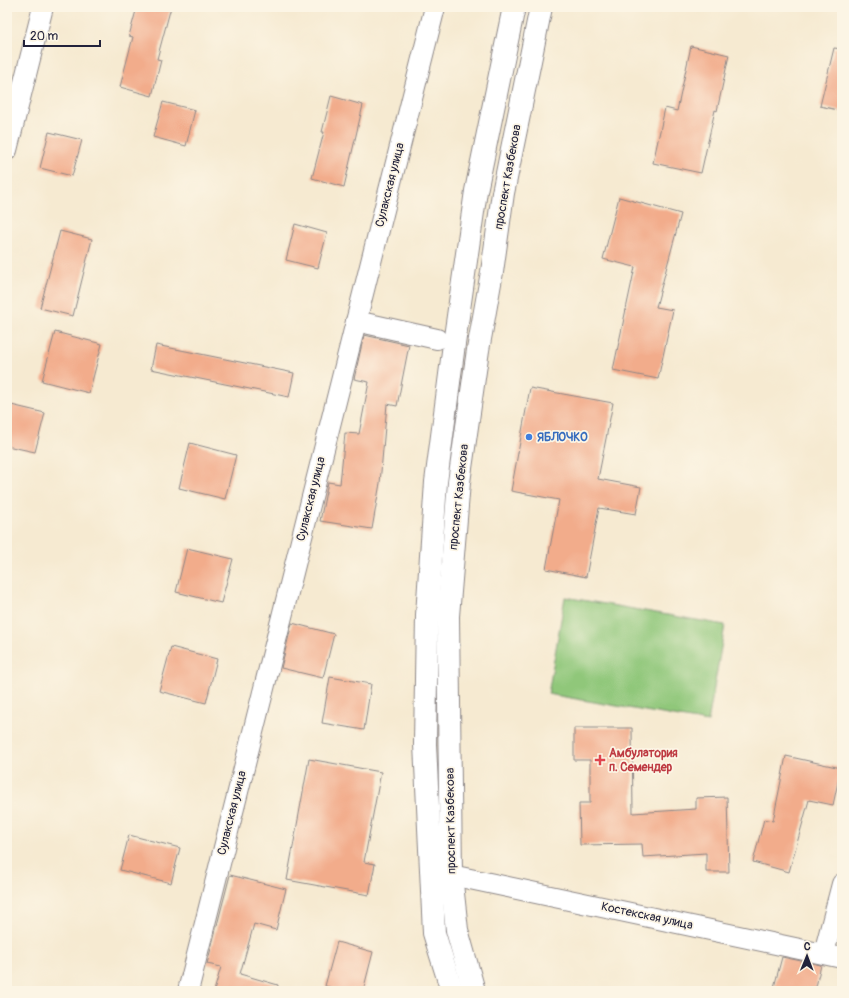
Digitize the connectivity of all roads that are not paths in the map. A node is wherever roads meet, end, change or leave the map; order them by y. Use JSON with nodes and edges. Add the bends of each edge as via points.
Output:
{"nodes":[{"id":1,"x":43,"y":7,"type":"edge"},
{"id":2,"x":435,"y":7,"type":"edge"},
{"id":3,"x":514,"y":7,"type":"edge"},
{"id":4,"x":541,"y":7,"type":"edge"},
{"id":5,"x":7,"y":150,"type":"edge"},
{"id":6,"x":356,"y":321,"type":"junction"},
{"id":7,"x":437,"y":339,"type":"dead end"},
{"id":8,"x":451,"y":875,"type":"junction"},
{"id":9,"x":842,"y":884,"type":"edge"},
{"id":10,"x":833,"y":955,"type":"edge"},
{"id":11,"x":188,"y":991,"type":"edge"},
{"id":12,"x":452,"y":991,"type":"edge"},
{"id":13,"x":474,"y":991,"type":"edge"}],
"edges":[{"from":1,"to":5,"type":"street"},
{"from":2,"to":6,"type":"street","name":"Сулакская улица"},
{"from":3,"to":12,"type":"highway","name":"проспект Казбекова","via":[[476,191],[436,482],[428,615],[425,744],[434,933]]},
{"from":4,"to":8,"type":"highway","name":"проспект Казбекова","via":[[503,193],[459,482],[448,616]]},
{"from":6,"to":7,"type":"street"},
{"from":6,"to":11,"type":"street","name":"Сулакская улица"},
{"from":8,"to":10,"type":"street","name":"Костекская улица"},
{"from":8,"to":13,"type":"highway","name":"проспект Казбекова","via":[[457,930]]},
{"from":9,"to":10,"type":"street"}]}
